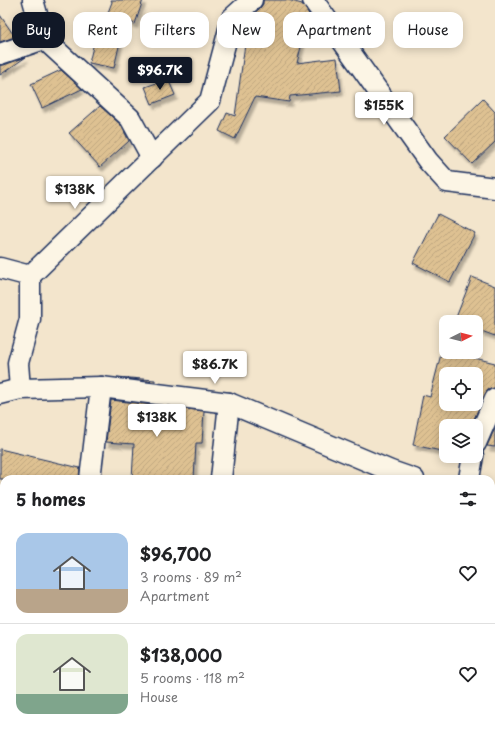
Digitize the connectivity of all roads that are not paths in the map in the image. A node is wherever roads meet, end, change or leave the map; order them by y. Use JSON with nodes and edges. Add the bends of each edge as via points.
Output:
{"nodes":[{"id":1,"x":33,"y":0,"type":"edge"},
{"id":2,"x":252,"y":0,"type":"edge"},
{"id":3,"x":313,"y":0,"type":"edge"},
{"id":4,"x":36,"y":12,"type":"edge"},
{"id":5,"x":18,"y":48,"type":"edge"},
{"id":6,"x":54,"y":48,"type":"edge"},
{"id":7,"x":0,"y":54,"type":"edge"},
{"id":8,"x":152,"y":158,"type":"junction"},
{"id":9,"x":495,"y":188,"type":"edge"},
{"id":10,"x":0,"y":268,"type":"edge"},
{"id":11,"x":30,"y":276,"type":"junction"},
{"id":12,"x":100,"y":387,"type":"junction"},
{"id":13,"x":20,"y":389,"type":"junction"},
{"id":14,"x":0,"y":394,"type":"edge"},
{"id":15,"x":495,"y":399,"type":"edge"},
{"id":16,"x":229,"y":403,"type":"junction"},
{"id":17,"x":483,"y":427,"type":"edge"},
{"id":18,"x":472,"y":463,"type":"edge"},
{"id":19,"x":90,"y":475,"type":"edge"},
{"id":20,"x":222,"y":475,"type":"edge"},
{"id":21,"x":402,"y":475,"type":"edge"},
{"id":22,"x":470,"y":475,"type":"edge"}],
"edges":[{"from":1,"to":4,"type":"street"},
{"from":2,"to":8,"type":"street","via":[[232,18],[210,101]]},
{"from":3,"to":9,"type":"street","via":[[428,160],[448,182]]},
{"from":5,"to":7,"type":"street"},
{"from":6,"to":8,"type":"street","via":[[130,118]]},
{"from":8,"to":11,"type":"street"},
{"from":10,"to":11,"type":"street"},
{"from":11,"to":13,"type":"street","via":[[30,319],[18,363]]},
{"from":12,"to":13,"type":"street"},
{"from":12,"to":16,"type":"street"},
{"from":12,"to":19,"type":"street"},
{"from":13,"to":14,"type":"street"},
{"from":15,"to":17,"type":"street"},
{"from":16,"to":20,"type":"street"},
{"from":16,"to":21,"type":"street"},
{"from":18,"to":22,"type":"street"}]}
